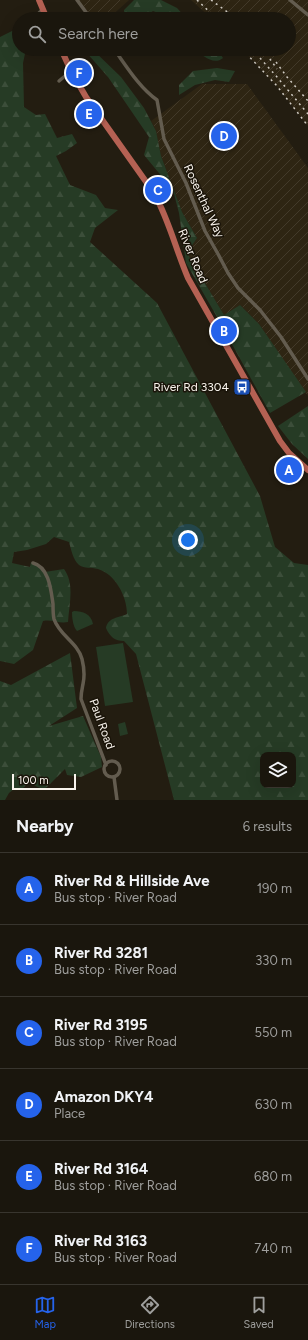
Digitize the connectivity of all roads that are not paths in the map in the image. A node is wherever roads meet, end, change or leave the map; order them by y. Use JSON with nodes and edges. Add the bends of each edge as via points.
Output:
{"nodes":[{"id":1,"x":38,"y":0,"type":"edge"},
{"id":2,"x":77,"y":0,"type":"edge"},
{"id":3,"x":290,"y":0,"type":"edge"},
{"id":4,"x":43,"y":9,"type":"junction"},
{"id":5,"x":40,"y":12,"type":"edge"},
{"id":6,"x":44,"y":12,"type":"edge"},
{"id":7,"x":86,"y":12,"type":"edge"},
{"id":8,"x":308,"y":16,"type":"edge"},
{"id":9,"x":64,"y":56,"type":"edge"},
{"id":10,"x":119,"y":56,"type":"edge"},
{"id":11,"x":71,"y":71,"type":"junction"},
{"id":12,"x":58,"y":81,"type":"dead end"},
{"id":13,"x":308,"y":378,"type":"edge"},
{"id":14,"x":308,"y":470,"type":"edge"},
{"id":15,"x":33,"y":563,"type":"dead end"},
{"id":16,"x":106,"y":765,"type":"junction"},
{"id":17,"x":114,"y":777,"type":"junction"},
{"id":18,"x":118,"y":800,"type":"edge"}],
"edges":[{"from":1,"to":4,"type":"main road"},
{"from":2,"to":7,"type":"street"},
{"from":3,"to":8,"type":"street"},
{"from":4,"to":5,"type":"street"},
{"from":4,"to":6,"type":"main road"},
{"from":9,"to":11,"type":"main road","name":"River Road"},
{"from":10,"to":13,"type":"street","name":"Rosenthal Way","via":[[141,85],[157,100],[164,140],[186,183],[205,231],[228,273],[281,337]]},
{"from":11,"to":12,"type":"street"},
{"from":11,"to":14,"type":"main road","name":"River Road","via":[[95,111],[162,207],[188,278],[280,441]]},
{"from":15,"to":16,"type":"street","name":"Paul Road","via":[[41,568],[47,577],[56,625],[75,646],[81,657],[84,675],[81,698]]},
{"from":16,"to":17,"type":"street","name":"Paul Road","via":[[106,773]]},
{"from":16,"to":17,"type":"street","name":"Paul Road","via":[[112,761],[119,765],[120,772]]},
{"from":17,"to":18,"type":"street","name":"Paul Road"}]}
